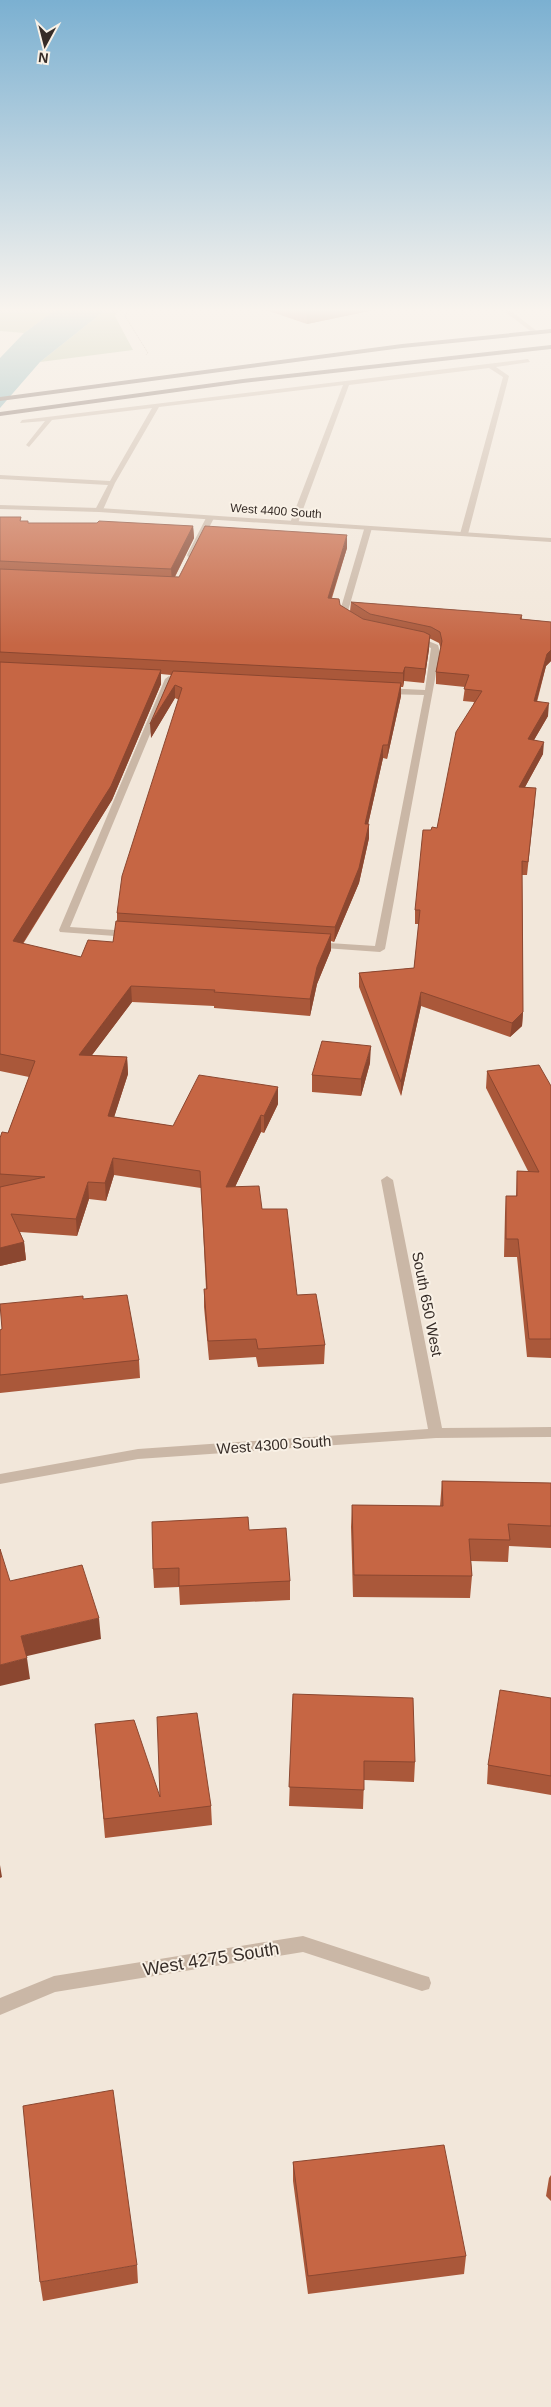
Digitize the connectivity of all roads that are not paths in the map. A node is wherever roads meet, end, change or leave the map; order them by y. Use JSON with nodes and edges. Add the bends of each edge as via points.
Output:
{"nodes":[{"id":1,"x":38,"y":420,"type":"edge"},
{"id":2,"x":49,"y":420,"type":"edge"},
{"id":3,"x":149,"y":420,"type":"edge"},
{"id":4,"x":333,"y":420,"type":"edge"},
{"id":5,"x":494,"y":420,"type":"edge"},
{"id":6,"x":22,"y":422,"type":"dead end"},
{"id":7,"x":29,"y":445,"type":"dead end"},
{"id":8,"x":0,"y":477,"type":"edge"},
{"id":9,"x":112,"y":483,"type":"junction"},
{"id":10,"x":0,"y":507,"type":"edge"},
{"id":11,"x":99,"y":510,"type":"junction"},
{"id":12,"x":210,"y":518,"type":"junction"},
{"id":13,"x":294,"y":523,"type":"junction"},
{"id":14,"x":368,"y":528,"type":"junction"},
{"id":15,"x":464,"y":534,"type":"junction"},
{"id":16,"x":551,"y":540,"type":"edge"},
{"id":17,"x":188,"y":560,"type":"edge"},
{"id":18,"x":358,"y":626,"type":"edge"},
{"id":19,"x":398,"y":635,"type":"edge"},
{"id":20,"x":169,"y":679,"type":"edge"},
{"id":21,"x":371,"y":690,"type":"edge"},
{"id":22,"x":429,"y":693,"type":"junction"},
{"id":23,"x":143,"y":935,"type":"edge"},
{"id":24,"x":301,"y":944,"type":"edge"},
{"id":25,"x":387,"y":1180,"type":"dead end"},
{"id":26,"x":551,"y":1432,"type":"edge"},
{"id":27,"x":436,"y":1433,"type":"junction"},
{"id":28,"x":0,"y":1479,"type":"edge"},
{"id":29,"x":422,"y":1983,"type":"dead end"},
{"id":30,"x":0,"y":2007,"type":"edge"}],
"edges":[{"from":1,"to":6,"type":"street"},
{"from":2,"to":7,"type":"street"},
{"from":3,"to":9,"type":"street"},
{"from":4,"to":13,"type":"street"},
{"from":5,"to":15,"type":"street"},
{"from":8,"to":9,"type":"street"},
{"from":9,"to":11,"type":"street"},
{"from":10,"to":11,"type":"street","name":"West 4400 South"},
{"from":11,"to":12,"type":"street","name":"West 4400 South"},
{"from":12,"to":13,"type":"street","name":"West 4400 South"},
{"from":12,"to":17,"type":"street"},
{"from":13,"to":14,"type":"street","name":"West 4400 South"},
{"from":14,"to":15,"type":"street","name":"West 4400 South"},
{"from":14,"to":18,"type":"street","via":[[344,611],[346,617]]},
{"from":15,"to":16,"type":"street","name":"West 4400 South"},
{"from":19,"to":22,"type":"street","via":[[435,647]]},
{"from":20,"to":23,"type":"street","via":[[64,930]]},
{"from":21,"to":22,"type":"street"},
{"from":22,"to":24,"type":"street","via":[[380,949]]},
{"from":25,"to":27,"type":"street","name":"South 650 West"},
{"from":26,"to":27,"type":"street","name":"West 4300 South"},
{"from":27,"to":28,"type":"street","name":"West 4300 South","via":[[138,1454]]},
{"from":29,"to":30,"type":"street","name":"West 4275 South","via":[[303,1944],[54,1984]]}]}
